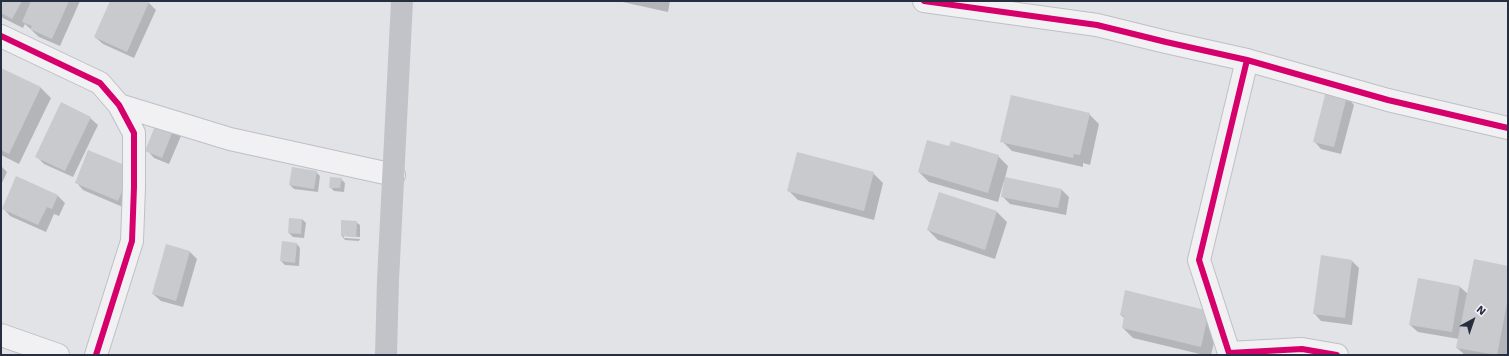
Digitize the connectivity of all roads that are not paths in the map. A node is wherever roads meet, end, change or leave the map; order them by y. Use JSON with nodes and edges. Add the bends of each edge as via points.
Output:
{"nodes":[{"id":1,"x":402,"y":1,"type":"edge"},
{"id":2,"x":924,"y":1,"type":"edge"},
{"id":3,"x":1,"y":36,"type":"edge"},
{"id":4,"x":1247,"y":60,"type":"junction"},
{"id":5,"x":119,"y":105,"type":"junction"},
{"id":6,"x":1508,"y":128,"type":"edge"},
{"id":7,"x":394,"y":175,"type":"junction"},
{"id":8,"x":1,"y":335,"type":"edge"},
{"id":9,"x":58,"y":355,"type":"edge"},
{"id":10,"x":96,"y":355,"type":"edge"},
{"id":11,"x":386,"y":355,"type":"edge"},
{"id":12,"x":1337,"y":355,"type":"edge"}],
"edges":[{"from":1,"to":7,"type":"main road"},
{"from":2,"to":4,"type":"street","via":[[1097,25]]},
{"from":3,"to":5,"type":"street","via":[[100,83]]},
{"from":4,"to":6,"type":"street","via":[[1388,100]]},
{"from":4,"to":12,"type":"street","via":[[1199,260],[1229,353],[1302,349]]},
{"from":5,"to":7,"type":"street","via":[[230,139]]},
{"from":5,"to":10,"type":"street","via":[[134,133],[132,241]]},
{"from":7,"to":11,"type":"main road"},
{"from":8,"to":9,"type":"street"}]}
